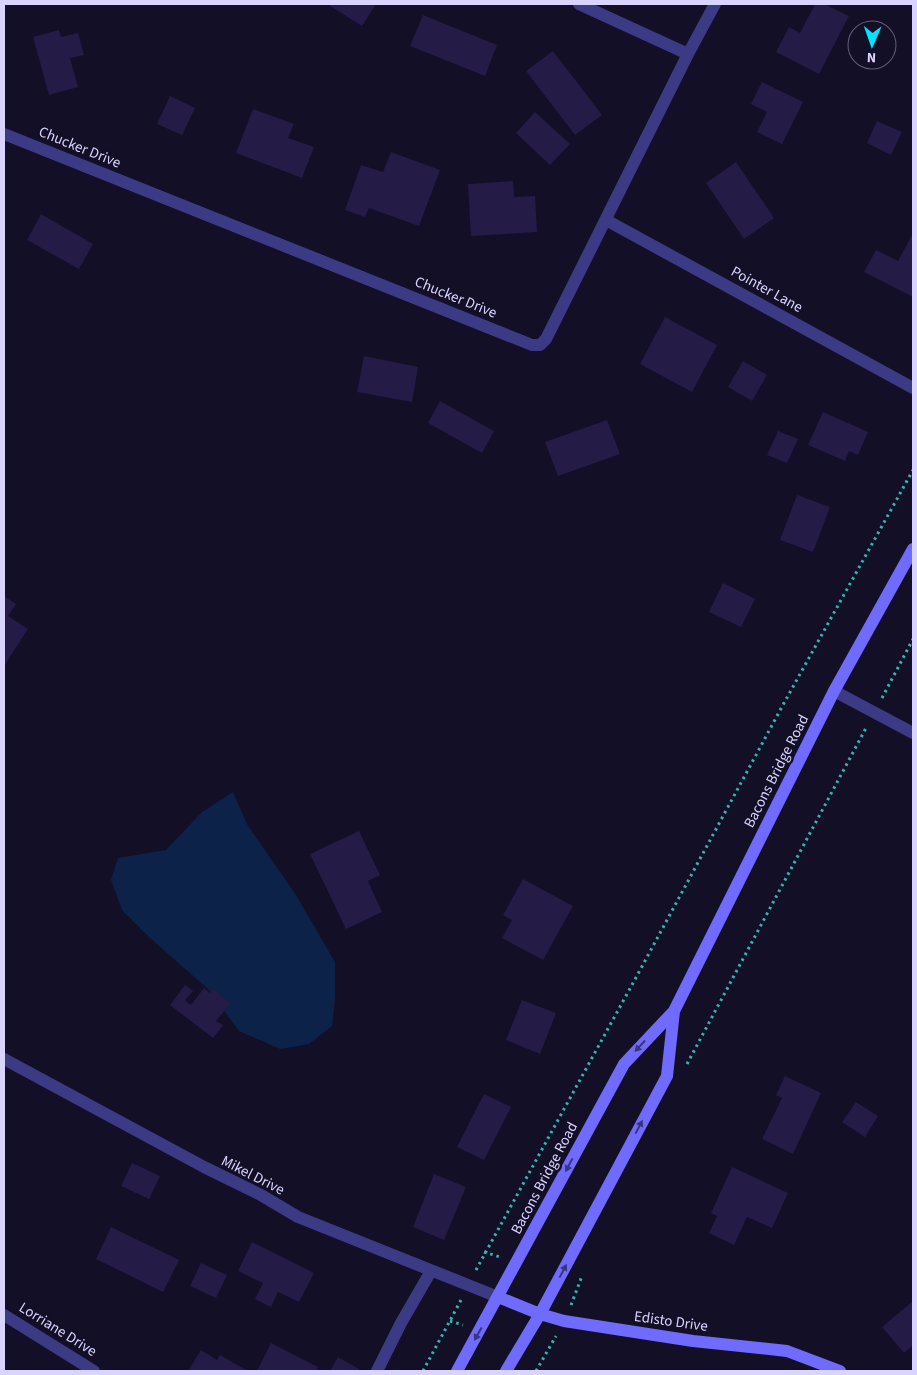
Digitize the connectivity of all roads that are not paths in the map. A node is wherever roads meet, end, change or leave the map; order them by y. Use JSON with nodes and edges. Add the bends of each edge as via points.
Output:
{"nodes":[{"id":1,"x":578,"y":4,"type":"edge"},
{"id":2,"x":715,"y":4,"type":"edge"},
{"id":3,"x":688,"y":54,"type":"junction"},
{"id":4,"x":4,"y":134,"type":"edge"},
{"id":5,"x":606,"y":220,"type":"junction"},
{"id":6,"x":913,"y":388,"type":"edge"},
{"id":7,"x":913,"y":549,"type":"edge"},
{"id":8,"x":834,"y":691,"type":"junction"},
{"id":9,"x":913,"y":733,"type":"edge"},
{"id":10,"x":674,"y":1011,"type":"junction"},
{"id":11,"x":4,"y":1059,"type":"edge"},
{"id":12,"x":431,"y":1271,"type":"junction"},
{"id":13,"x":498,"y":1297,"type":"junction"},
{"id":14,"x":540,"y":1314,"type":"junction"},
{"id":15,"x":4,"y":1315,"type":"edge"},
{"id":16,"x":832,"y":1370,"type":"edge"},
{"id":17,"x":94,"y":1371,"type":"edge"},
{"id":18,"x":377,"y":1371,"type":"edge"},
{"id":19,"x":457,"y":1371,"type":"edge"},
{"id":20,"x":506,"y":1371,"type":"edge"}],
"edges":[{"from":1,"to":3,"type":"street"},
{"from":2,"to":3,"type":"street","name":"Chucker Drive"},
{"from":3,"to":5,"type":"street","name":"Chucker Drive"},
{"from":4,"to":5,"type":"street","name":"Chucker Drive","via":[[532,345],[540,345],[546,339]]},
{"from":5,"to":6,"type":"street","name":"Pointer Lane"},
{"from":7,"to":8,"type":"main road","name":"Bacons Bridge Road"},
{"from":8,"to":9,"type":"street"},
{"from":8,"to":10,"type":"main road","name":"Bacons Bridge Road"},
{"from":10,"to":13,"type":"main road","name":"Bacons Bridge Road","one_way":true,"via":[[624,1064]]},
{"from":14,"to":10,"type":"main road","name":"Bacons Bridge Road","one_way":true,"via":[[667,1076]]},
{"from":11,"to":12,"type":"street","name":"Mikel Drive","via":[[298,1218]]},
{"from":12,"to":13,"type":"street","name":"Mikel Drive"},
{"from":12,"to":18,"type":"street","via":[[400,1323]]},
{"from":13,"to":14,"type":"main road","name":"Edisto Drive"},
{"from":13,"to":19,"type":"main road","name":"Bacons Bridge Road","one_way":true},
{"from":14,"to":16,"type":"main road","name":"Edisto Drive","via":[[564,1322],[787,1351]]},
{"from":14,"to":20,"type":"main road","name":"Bacons Bridge Road"},
{"from":15,"to":17,"type":"street","name":"Lorriane Drive"}]}
